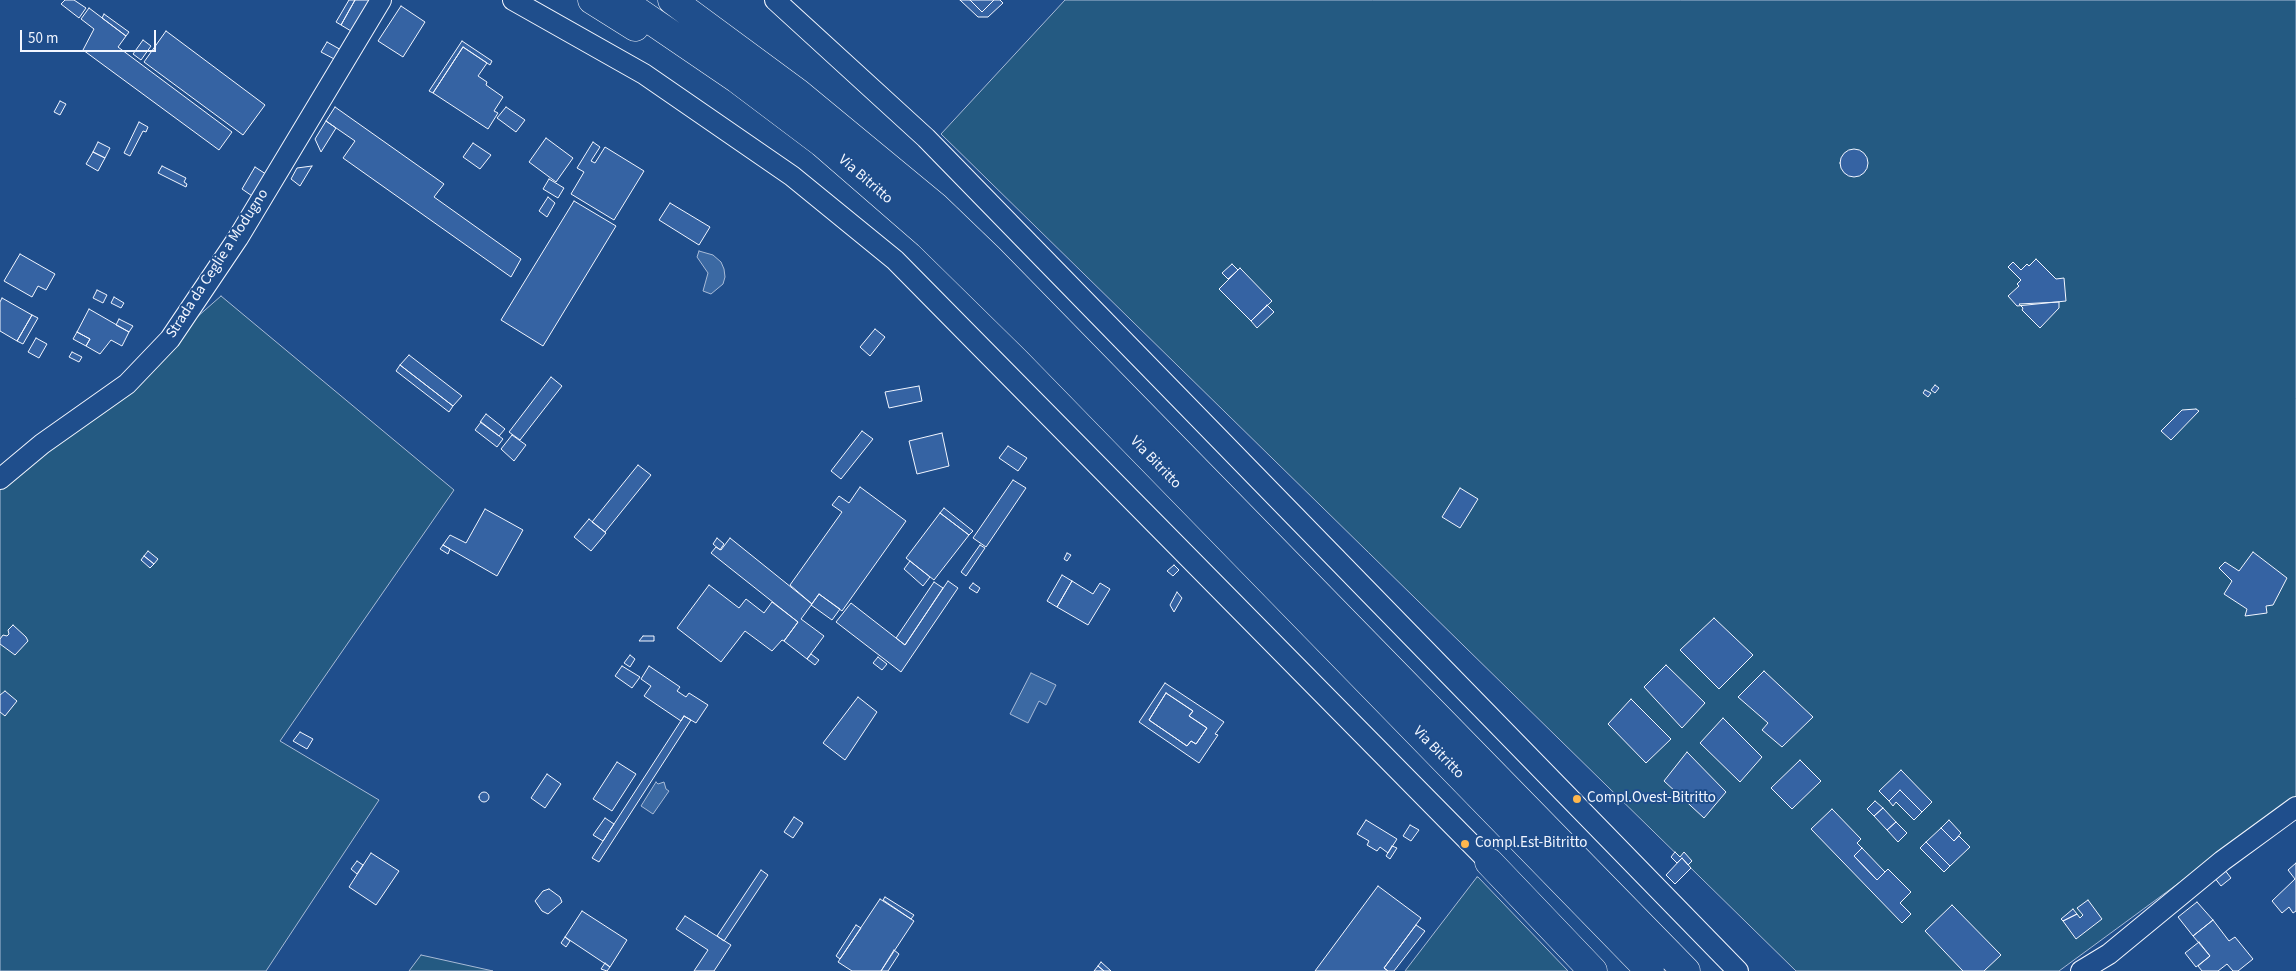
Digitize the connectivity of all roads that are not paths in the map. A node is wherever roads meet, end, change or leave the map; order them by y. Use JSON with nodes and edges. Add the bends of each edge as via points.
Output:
{"nodes":[{"id":1,"x":381,"y":0,"type":"edge"},
{"id":2,"x":513,"y":0,"type":"edge"},
{"id":3,"x":592,"y":0,"type":"edge"},
{"id":4,"x":621,"y":0,"type":"edge"},
{"id":5,"x":672,"y":0,"type":"edge"},
{"id":6,"x":697,"y":0,"type":"edge"},
{"id":7,"x":775,"y":0,"type":"edge"},
{"id":8,"x":737,"y":79,"type":"junction"},
{"id":9,"x":877,"y":157,"type":"junction"},
{"id":10,"x":0,"y":479,"type":"edge"},
{"id":11,"x":2296,"y":807,"type":"edge"},
{"id":12,"x":1489,"y":862,"type":"joint"},
{"id":13,"x":1593,"y":971,"type":"edge"},
{"id":14,"x":1650,"y":971,"type":"edge"},
{"id":15,"x":1686,"y":971,"type":"edge"},
{"id":16,"x":1738,"y":971,"type":"edge"},
{"id":17,"x":2081,"y":971,"type":"edge"}],
"edges":[{"from":1,"to":10,"type":"street","name":"Strada da Ceglie a Modugno","via":[[238,238],[170,339],[127,384],[42,444]]},
{"from":2,"to":12,"type":"street","via":[[644,74],[792,176],[895,260]]},
{"from":3,"to":8,"type":"highway","via":[[661,43]]},
{"from":4,"to":8,"type":"highway","name":"Via Bitritto"},
{"from":5,"to":9,"type":"highway","name":"Via Bitritto","via":[[790,87]]},
{"from":6,"to":9,"type":"highway","via":[[807,83]]},
{"from":7,"to":16,"type":"street","via":[[926,138]]},
{"from":8,"to":14,"type":"highway","name":"Via Bitritto","via":[[822,143],[954,260]]},
{"from":9,"to":15,"type":"highway","name":"Via Bitritto","via":[[988,257]]},
{"from":11,"to":17,"type":"street","via":[[2222,861],[2109,954]]},
{"from":12,"to":13,"type":"highway"}]}
